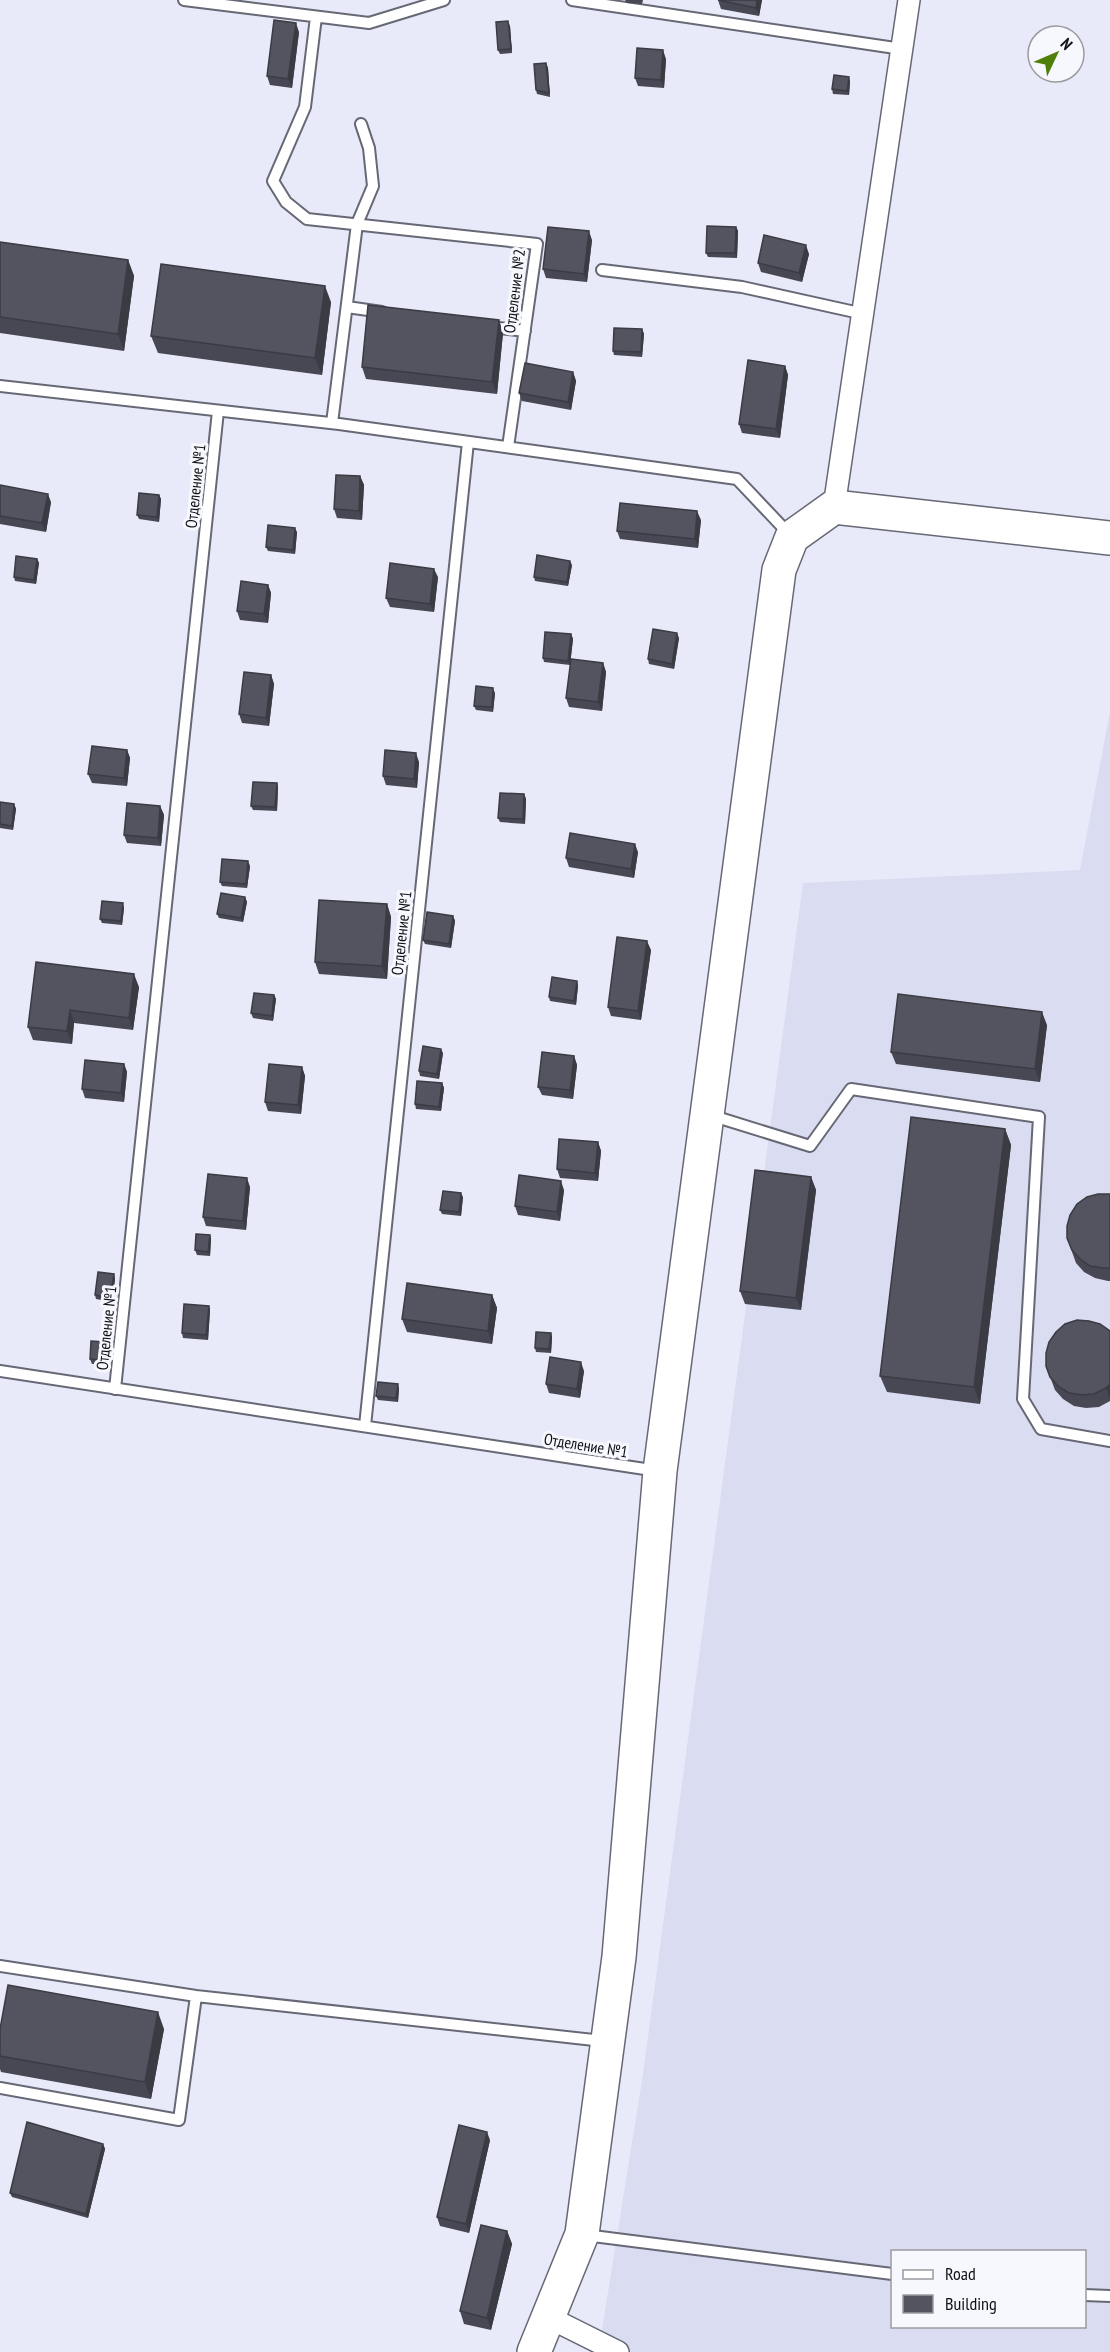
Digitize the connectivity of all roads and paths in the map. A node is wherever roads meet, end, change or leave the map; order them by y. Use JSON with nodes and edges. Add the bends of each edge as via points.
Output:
{"nodes":[{"id":1,"x":184,"y":0,"type":"edge"},
{"id":2,"x":444,"y":0,"type":"edge"},
{"id":3,"x":572,"y":0,"type":"edge"},
{"id":4,"x":909,"y":0,"type":"edge"},
{"id":5,"x":316,"y":17,"type":"junction"},
{"id":6,"x":902,"y":49,"type":"junction"},
{"id":7,"x":361,"y":124,"type":"dead end"},
{"id":8,"x":357,"y":224,"type":"junction"},
{"id":9,"x":602,"y":270,"type":"dead end"},
{"id":10,"x":347,"y":307,"type":"junction"},
{"id":11,"x":394,"y":314,"type":"edge"},
{"id":12,"x":864,"y":314,"type":"junction"},
{"id":13,"x":477,"y":325,"type":"edge"},
{"id":14,"x":525,"y":332,"type":"junction"},
{"id":15,"x":0,"y":386,"type":"edge"},
{"id":16,"x":218,"y":411,"type":"junction"},
{"id":17,"x":332,"y":423,"type":"junction"},
{"id":18,"x":468,"y":442,"type":"junction"},
{"id":19,"x":508,"y":447,"type":"junction"},
{"id":20,"x":834,"y":507,"type":"junction"},
{"id":21,"x":792,"y":537,"type":"junction"},
{"id":22,"x":1110,"y":538,"type":"edge"},
{"id":23,"x":707,"y":1113,"type":"junction"},
{"id":24,"x":0,"y":1371,"type":"edge"},
{"id":25,"x":115,"y":1389,"type":"junction"},
{"id":26,"x":365,"y":1426,"type":"junction"},
{"id":27,"x":1110,"y":1442,"type":"edge"},
{"id":28,"x":660,"y":1471,"type":"junction"},
{"id":29,"x":0,"y":1966,"type":"edge"},
{"id":30,"x":196,"y":1996,"type":"junction"},
{"id":31,"x":607,"y":2041,"type":"junction"},
{"id":32,"x":0,"y":2088,"type":"edge"},
{"id":33,"x":582,"y":2234,"type":"junction"},
{"id":34,"x":891,"y":2274,"type":"edge"},
{"id":35,"x":1086,"y":2295,"type":"edge"},
{"id":36,"x":1110,"y":2296,"type":"edge"},
{"id":37,"x":548,"y":2317,"type":"junction"},
{"id":38,"x":534,"y":2352,"type":"edge"},
{"id":39,"x":618,"y":2352,"type":"edge"}],
"edges":[{"from":1,"to":5,"type":"lane"},
{"from":2,"to":5,"type":"lane","via":[[369,23]]},
{"from":3,"to":6,"type":"lane"},
{"from":4,"to":6,"type":"street"},
{"from":5,"to":8,"type":"lane","name":"Отделение №2","via":[[306,107],[273,182],[286,202],[307,219]]},
{"from":6,"to":12,"type":"street"},
{"from":7,"to":8,"type":"lane","via":[[369,148],[373,186]]},
{"from":8,"to":10,"type":"lane"},
{"from":8,"to":14,"type":"lane","name":"Отделение №2","via":[[537,244]]},
{"from":9,"to":12,"type":"lane","via":[[742,287]]},
{"from":10,"to":11,"type":"lane"},
{"from":10,"to":17,"type":"lane"},
{"from":12,"to":20,"type":"street"},
{"from":13,"to":14,"type":"lane"},
{"from":14,"to":19,"type":"lane","name":"Отделение №2"},
{"from":15,"to":16,"type":"lane"},
{"from":16,"to":17,"type":"lane"},
{"from":16,"to":25,"type":"lane","name":"Отделение №1"},
{"from":17,"to":18,"type":"lane"},
{"from":18,"to":19,"type":"lane"},
{"from":18,"to":26,"type":"lane","name":"Отделение №1"},
{"from":19,"to":21,"type":"lane","via":[[737,479]]},
{"from":20,"to":21,"type":"main road"},
{"from":20,"to":22,"type":"main road"},
{"from":21,"to":23,"type":"main road","via":[[779,570]]},
{"from":23,"to":27,"type":"lane","via":[[810,1146],[851,1089],[1039,1117],[1023,1399],[1041,1429]]},
{"from":23,"to":28,"type":"main road"},
{"from":24,"to":25,"type":"lane","name":"Отделение №1"},
{"from":25,"to":26,"type":"lane","name":"Отделение №1"},
{"from":26,"to":28,"type":"lane","name":"Отделение №1"},
{"from":28,"to":31,"type":"main road","via":[[619,1957]]},
{"from":29,"to":30,"type":"lane"},
{"from":30,"to":31,"type":"lane"},
{"from":30,"to":32,"type":"lane","via":[[179,2120]]},
{"from":31,"to":33,"type":"main road"},
{"from":33,"to":34,"type":"lane"},
{"from":33,"to":37,"type":"main road"},
{"from":35,"to":36,"type":"lane"},
{"from":37,"to":38,"type":"main road"},
{"from":37,"to":39,"type":"street"}]}
